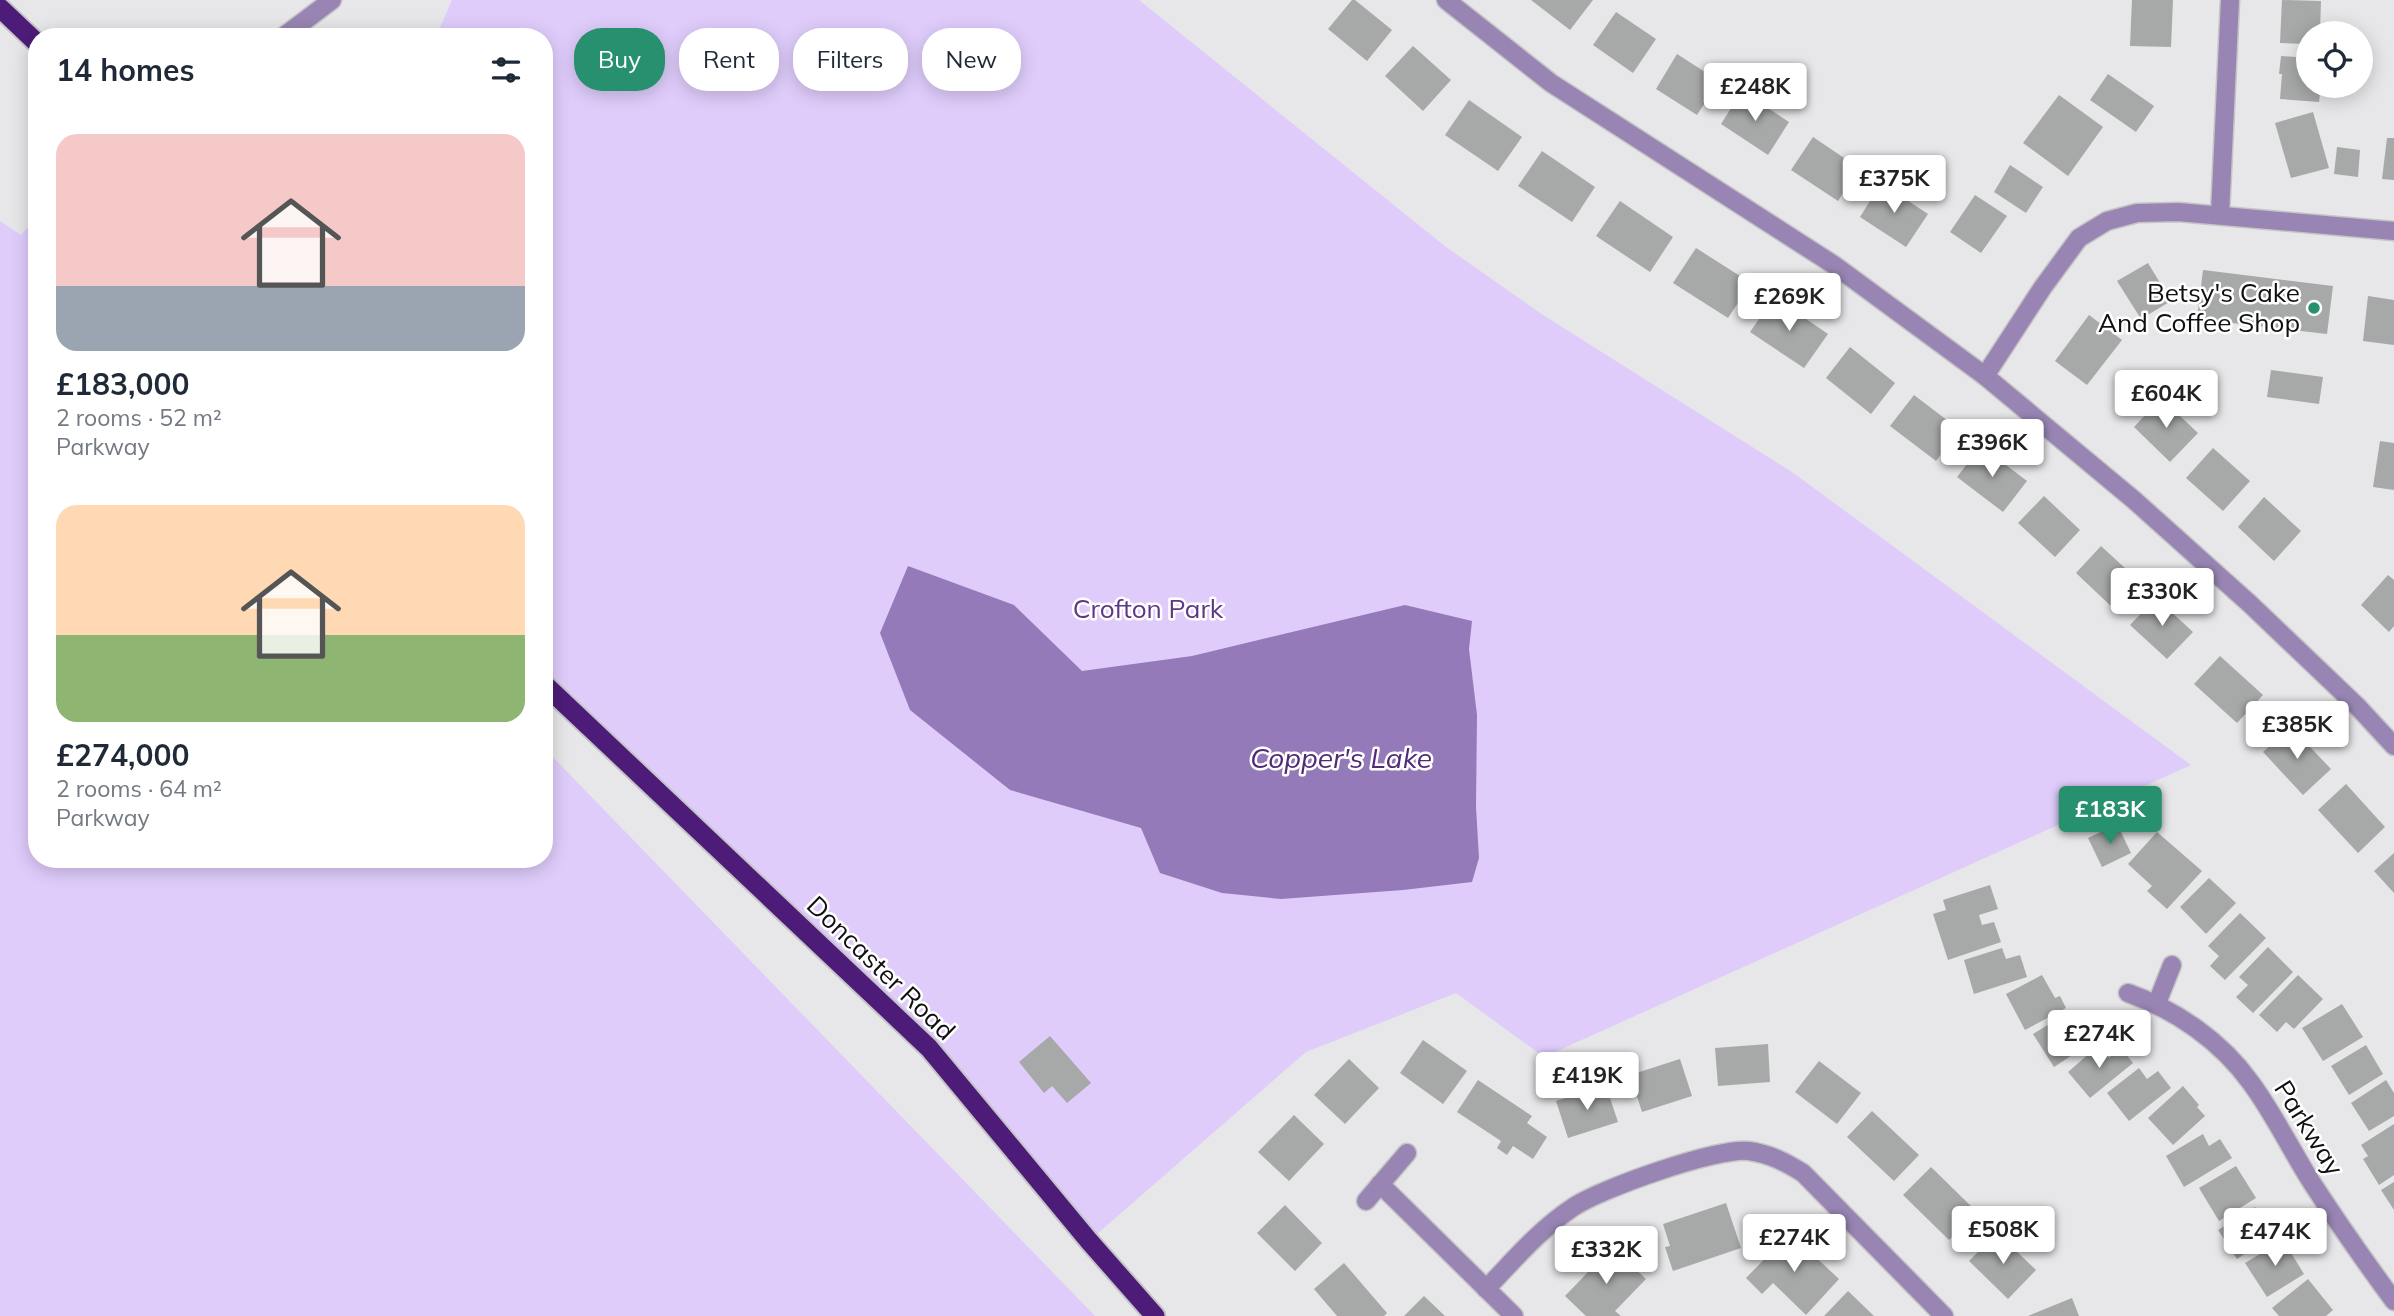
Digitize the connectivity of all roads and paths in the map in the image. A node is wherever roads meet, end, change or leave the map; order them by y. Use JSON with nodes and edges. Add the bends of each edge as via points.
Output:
{"nodes":[{"id":1,"x":332,"y":0,"type":"edge"},
{"id":2,"x":1446,"y":0,"type":"edge"},
{"id":3,"x":2230,"y":0,"type":"edge"},
{"id":4,"x":0,"y":8,"type":"edge"},
{"id":5,"x":296,"y":28,"type":"edge"},
{"id":6,"x":28,"y":34,"type":"edge"},
{"id":7,"x":2220,"y":214,"type":"junction"},
{"id":8,"x":2394,"y":231,"type":"edge"},
{"id":9,"x":1985,"y":376,"type":"junction"},
{"id":10,"x":553,"y":693,"type":"edge"},
{"id":11,"x":2394,"y":746,"type":"edge"},
{"id":12,"x":2172,"y":965,"type":"dead end"},
{"id":13,"x":2128,"y":993,"type":"dead end"},
{"id":14,"x":2157,"y":1003,"type":"junction"},
{"id":15,"x":1407,"y":1153,"type":"dead end"},
{"id":16,"x":1380,"y":1184,"type":"junction"},
{"id":17,"x":1366,"y":1201,"type":"dead end"},
{"id":18,"x":1486,"y":1289,"type":"junction"},
{"id":19,"x":2394,"y":1301,"type":"edge"},
{"id":20,"x":1155,"y":1316,"type":"edge"},
{"id":21,"x":1514,"y":1316,"type":"edge"},
{"id":22,"x":1944,"y":1316,"type":"edge"}],
"edges":[{"from":1,"to":5,"type":"street"},
{"from":2,"to":9,"type":"street","via":[[1551,83],[1834,265]]},
{"from":3,"to":7,"type":"street"},
{"from":4,"to":6,"type":"highway"},
{"from":7,"to":8,"type":"street"},
{"from":7,"to":9,"type":"street","via":[[2137,213],[2107,221],[2079,238]]},
{"from":9,"to":11,"type":"street","via":[[2250,604]]},
{"from":10,"to":20,"type":"highway","name":"Doncaster Road","via":[[929,1048]]},
{"from":12,"to":14,"type":"street"},
{"from":13,"to":14,"type":"street","name":"Parkway"},
{"from":14,"to":19,"type":"street","name":"Parkway","via":[[2203,1034],[2251,1084],[2312,1183]]},
{"from":15,"to":16,"type":"street"},
{"from":16,"to":17,"type":"street"},
{"from":16,"to":18,"type":"street"},
{"from":18,"to":21,"type":"street"},
{"from":18,"to":22,"type":"street","via":[[1537,1236],[1574,1206],[1694,1160],[1747,1150],[1777,1157],[1803,1173]]}]}
